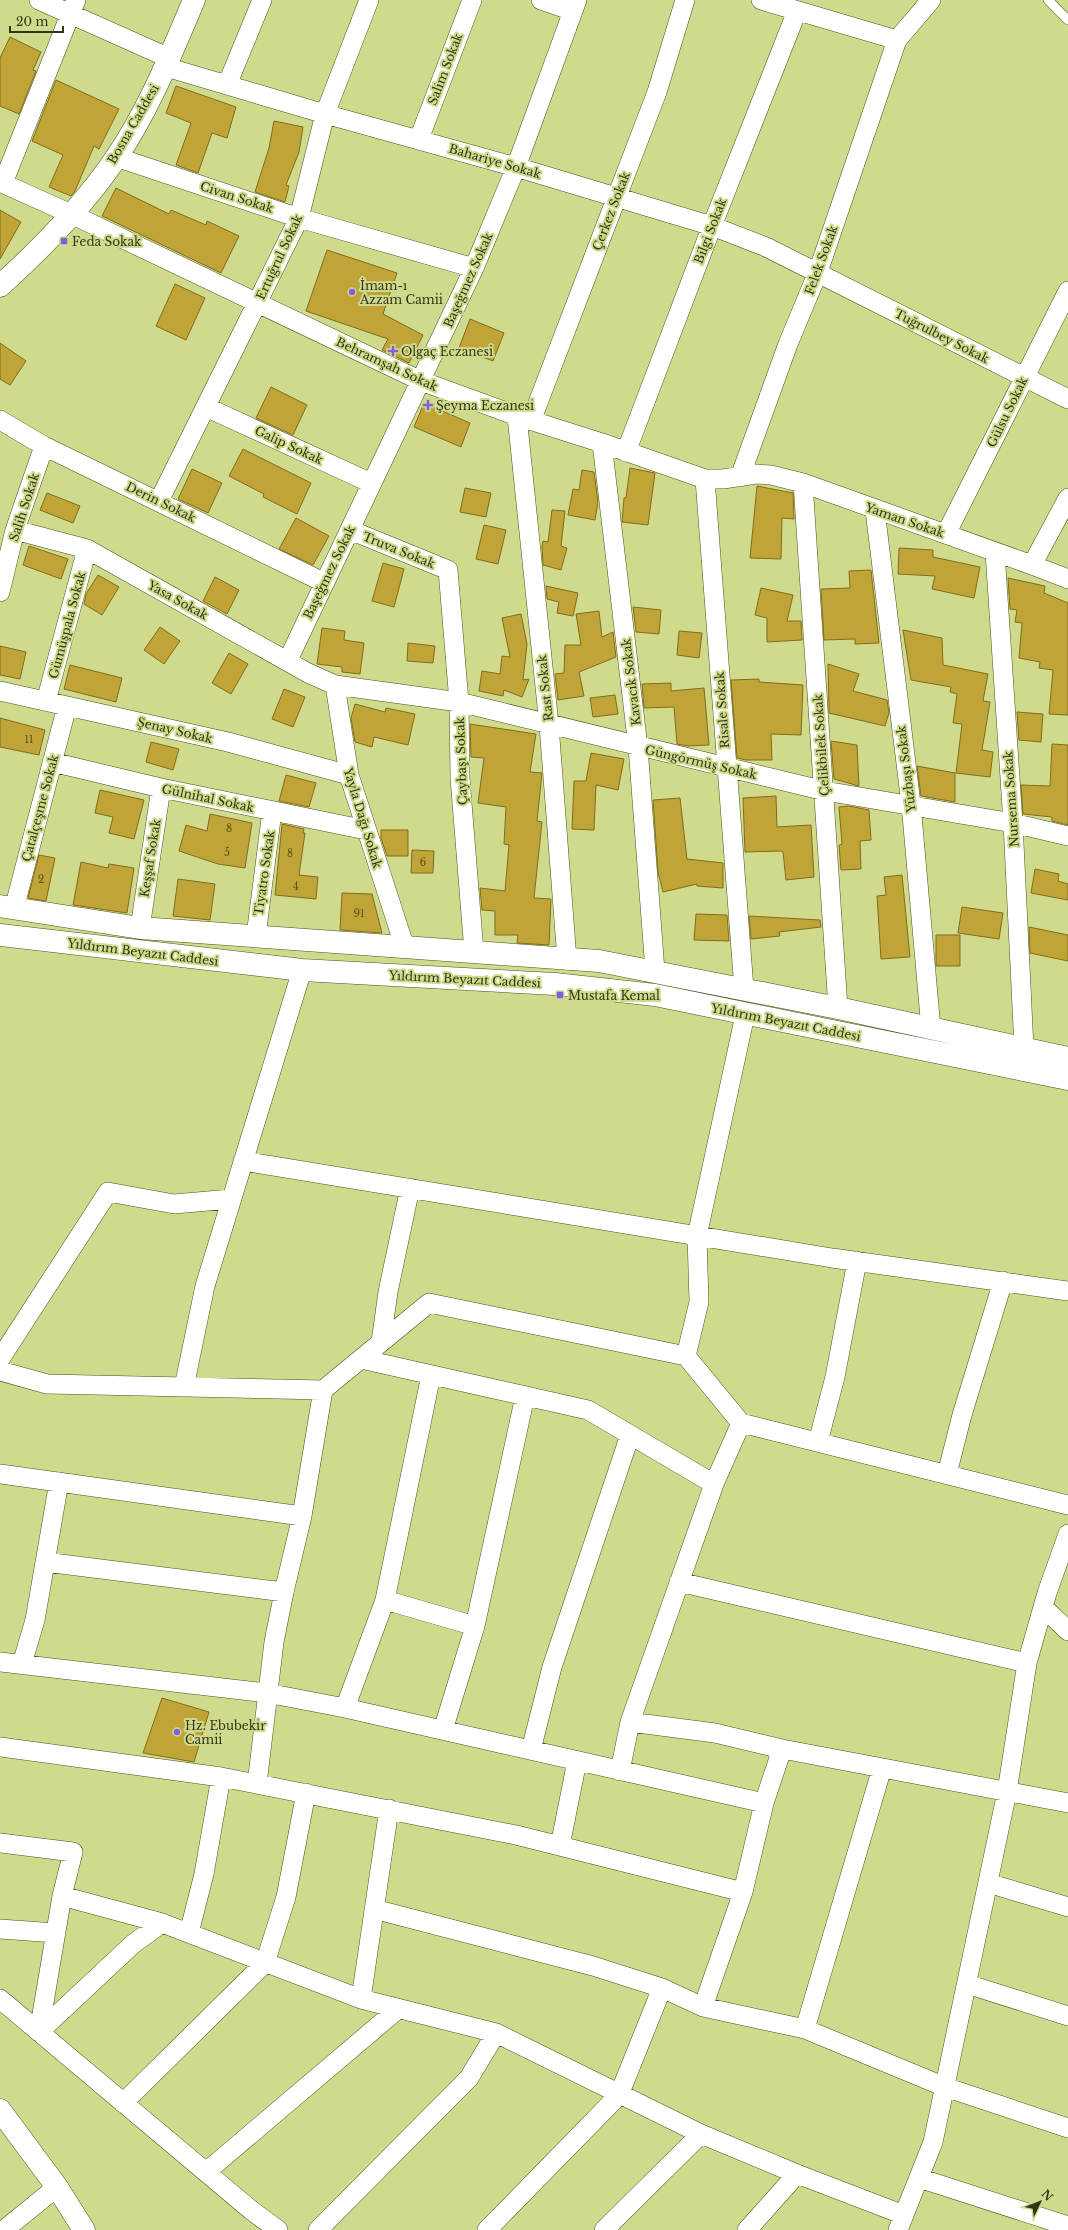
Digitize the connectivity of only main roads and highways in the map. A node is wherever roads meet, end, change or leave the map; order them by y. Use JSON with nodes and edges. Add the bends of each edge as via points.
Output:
{"nodes":[{"id":1,"x":194,"y":0,"type":"edge"},
{"id":2,"x":0,"y":286,"type":"edge"},
{"id":3,"x":7,"y":908,"type":"edge"},
{"id":4,"x":0,"y":935,"type":"edge"},
{"id":5,"x":1068,"y":1058,"type":"edge"},
{"id":6,"x":1068,"y":1079,"type":"edge"},
{"id":7,"x":0,"y":2110,"type":"edge"},
{"id":8,"x":84,"y":2230,"type":"edge"}],
"edges":[{"from":1,"to":2,"type":"main road","name":"Bosna Caddesi","via":[[168,62],[116,157],[72,214]]},
{"from":3,"to":5,"type":"main road","via":[[140,928],[599,961],[838,1008]]},
{"from":4,"to":6,"type":"main road","name":"Yıldırım Beyazıt Caddesi","via":[[302,970],[555,984],[655,995]]},
{"from":7,"to":8,"type":"main road","via":[[57,2187]]}]}
